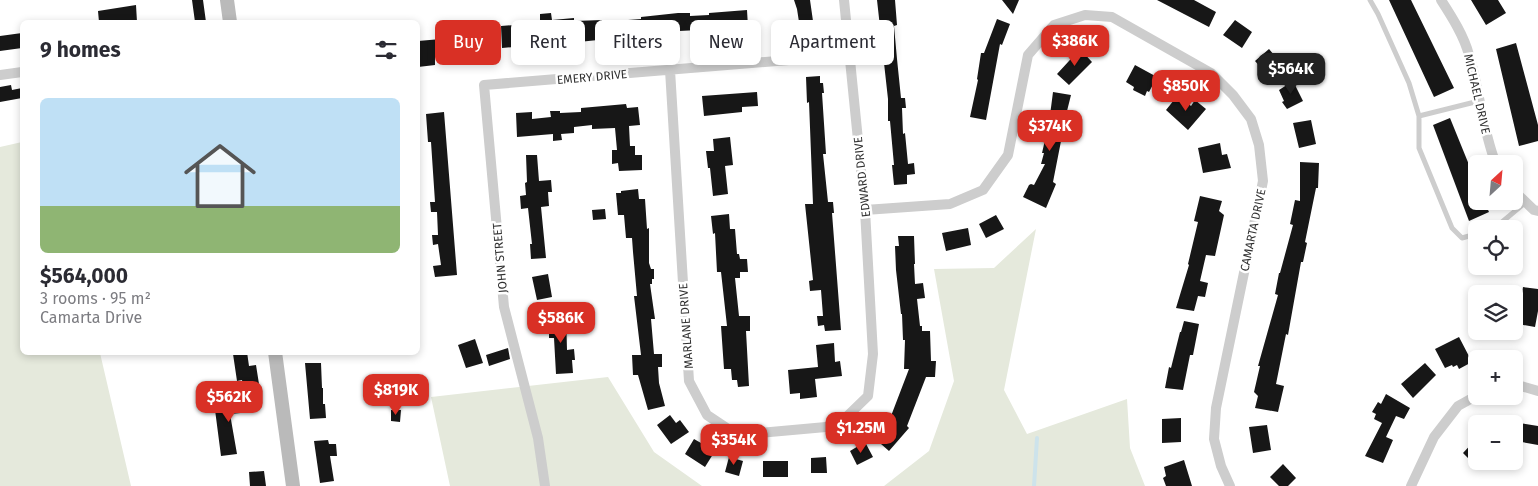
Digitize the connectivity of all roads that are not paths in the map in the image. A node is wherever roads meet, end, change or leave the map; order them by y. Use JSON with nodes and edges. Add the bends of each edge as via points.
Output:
{"nodes":[{"id":1,"x":227,"y":0,"type":"edge"},
{"id":2,"x":844,"y":0,"type":"edge"},
{"id":3,"x":1370,"y":0,"type":"edge"},
{"id":4,"x":1441,"y":0,"type":"edge"},
{"id":5,"x":230,"y":20,"type":"edge"},
{"id":6,"x":846,"y":20,"type":"edge"},
{"id":7,"x":771,"y":62,"type":"edge"},
{"id":8,"x":850,"y":65,"type":"edge"},
{"id":9,"x":670,"y":70,"type":"junction"},
{"id":10,"x":20,"y":72,"type":"edge"},
{"id":11,"x":0,"y":75,"type":"edge"},
{"id":12,"x":484,"y":85,"type":"joint"},
{"id":13,"x":1479,"y":101,"type":"junction"},
{"id":14,"x":1419,"y":116,"type":"junction"},
{"id":15,"x":1493,"y":155,"type":"edge"},
{"id":16,"x":1523,"y":199,"type":"edge"},
{"id":17,"x":1526,"y":202,"type":"junction"},
{"id":18,"x":866,"y":210,"type":"junction"},
{"id":19,"x":1538,"y":211,"type":"edge"},
{"id":20,"x":1504,"y":220,"type":"edge"},
{"id":21,"x":1468,"y":236,"type":"edge"},
{"id":22,"x":873,"y":354,"type":"joint"},
{"id":23,"x":274,"y":355,"type":"edge"},
{"id":24,"x":1523,"y":387,"type":"edge"},
{"id":25,"x":1538,"y":391,"type":"edge"},
{"id":26,"x":1468,"y":400,"type":"edge"},
{"id":27,"x":293,"y":486,"type":"edge"},
{"id":28,"x":546,"y":486,"type":"edge"},
{"id":29,"x":1230,"y":486,"type":"edge"},
{"id":30,"x":1410,"y":486,"type":"edge"}],
"edges":[{"from":1,"to":5,"type":"street"},
{"from":2,"to":6,"type":"street","name":"EDWARD DRIVE"},
{"from":3,"to":14,"type":"lane","via":[[1409,83]]},
{"from":4,"to":13,"type":"street","name":"MICHAEL DRIVE","via":[[1469,53]]},
{"from":7,"to":9,"type":"street","name":"EMERY DRIVE"},
{"from":8,"to":18,"type":"street","name":"EDWARD DRIVE"},
{"from":9,"to":12,"type":"street","name":"EMERY DRIVE"},
{"from":9,"to":22,"type":"street","name":"MARLANE DRIVE","via":[[690,381],[707,415],[737,435],[837,426],[868,396]]},
{"from":10,"to":11,"type":"street"},
{"from":12,"to":28,"type":"street","name":"JOHN STREET","via":[[504,307],[538,438]]},
{"from":13,"to":14,"type":"lane"},
{"from":13,"to":15,"type":"street","name":"MICHAEL DRIVE"},
{"from":14,"to":21,"type":"lane","via":[[1419,148],[1452,228],[1462,238]]},
{"from":16,"to":17,"type":"street"},
{"from":17,"to":19,"type":"street"},
{"from":17,"to":20,"type":"lane"},
{"from":18,"to":22,"type":"street","name":"EDWARD DRIVE"},
{"from":18,"to":29,"type":"street","name":"CAMARTA DRIVE","via":[[950,204],[983,190],[1008,155],[1028,55],[1054,25],[1085,15],[1112,16],[1211,73],[1233,94],[1251,119],[1259,145],[1263,181],[1216,408],[1214,439]]},
{"from":23,"to":27,"type":"street"},
{"from":24,"to":25,"type":"street"},
{"from":26,"to":30,"type":"street","via":[[1458,406],[1434,437]]}]}
